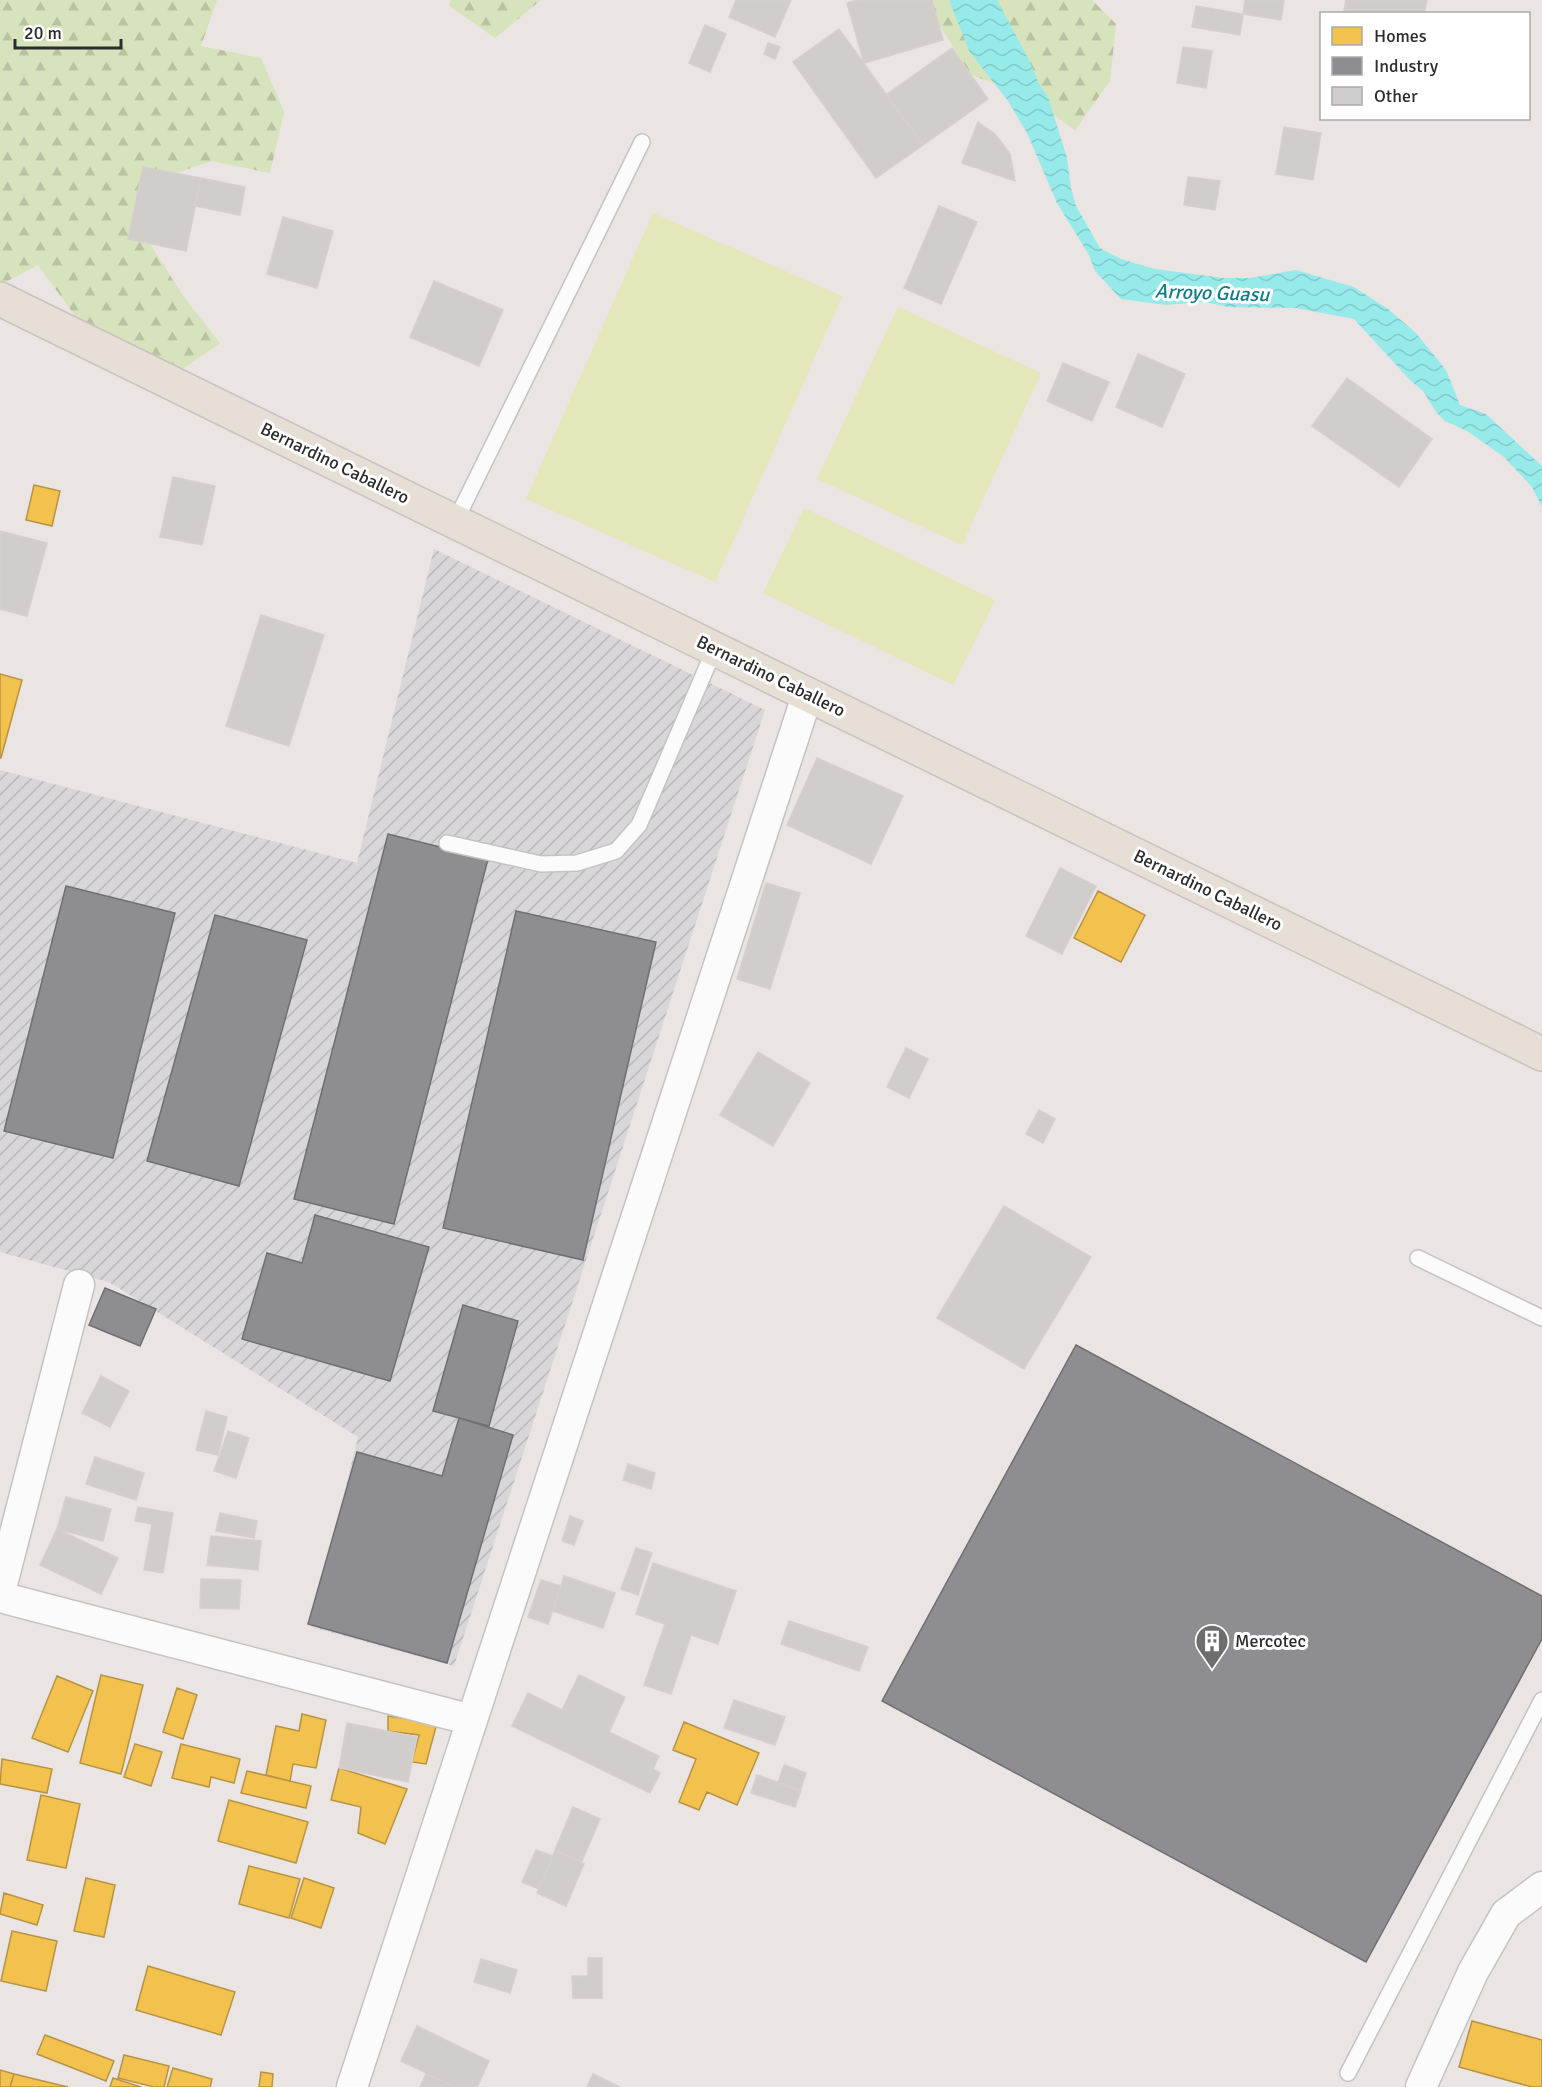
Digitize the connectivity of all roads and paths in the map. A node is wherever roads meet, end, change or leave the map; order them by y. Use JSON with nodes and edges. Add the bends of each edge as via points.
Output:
{"nodes":[{"id":1,"x":642,"y":142,"type":"dead end"},
{"id":2,"x":0,"y":299,"type":"edge"},
{"id":3,"x":455,"y":522,"type":"junction"},
{"id":4,"x":715,"y":648,"type":"junction"},
{"id":5,"x":808,"y":693,"type":"junction"},
{"id":6,"x":447,"y":843,"type":"dead end"},
{"id":7,"x":1542,"y":1054,"type":"edge"},
{"id":8,"x":1418,"y":1258,"type":"dead end"},
{"id":9,"x":79,"y":1285,"type":"dead end"},
{"id":10,"x":1542,"y":1318,"type":"edge"},
{"id":11,"x":0,"y":1592,"type":"edge"},
{"id":12,"x":0,"y":1597,"type":"edge"},
{"id":13,"x":1542,"y":1700,"type":"edge"},
{"id":14,"x":472,"y":1720,"type":"junction"},
{"id":15,"x":1542,"y":1887,"type":"edge"},
{"id":16,"x":1348,"y":2073,"type":"dead end"},
{"id":17,"x":352,"y":2087,"type":"edge"},
{"id":18,"x":1421,"y":2087,"type":"edge"}],
"edges":[{"from":1,"to":3,"type":"lane"},
{"from":2,"to":3,"type":"main road","name":"Bernardino Caballero"},
{"from":3,"to":4,"type":"main road","name":"Bernardino Caballero"},
{"from":4,"to":5,"type":"main road","name":"Bernardino Caballero"},
{"from":4,"to":6,"type":"lane","via":[[639,825],[615,851],[577,863],[541,864]]},
{"from":5,"to":7,"type":"main road","name":"Bernardino Caballero"},
{"from":5,"to":14,"type":"street"},
{"from":8,"to":10,"type":"lane"},
{"from":9,"to":11,"type":"street"},
{"from":12,"to":14,"type":"street"},
{"from":13,"to":16,"type":"lane"},
{"from":14,"to":17,"type":"street"},
{"from":15,"to":18,"type":"street","via":[[1506,1914],[1473,1972]]}]}
